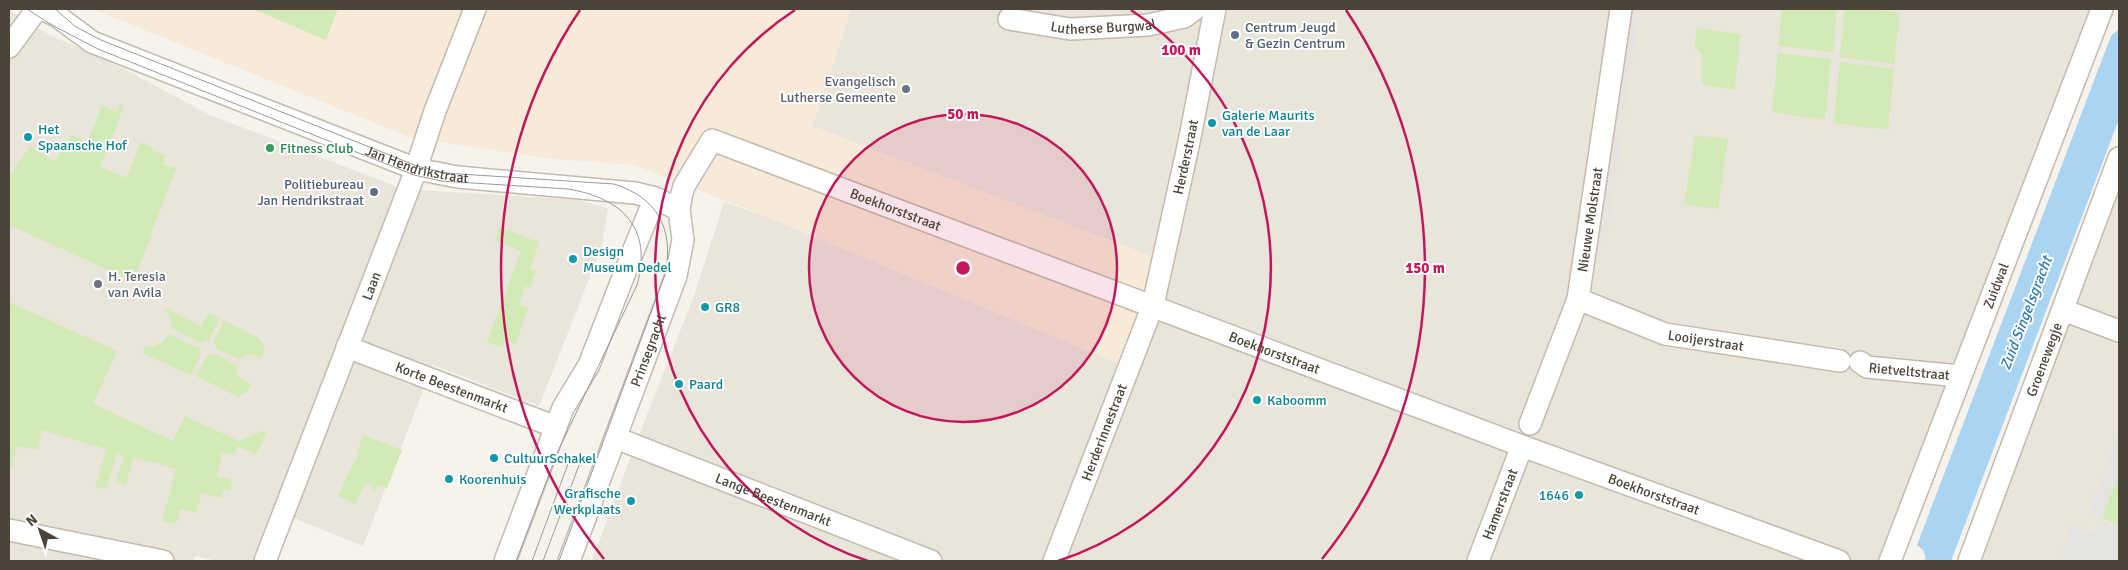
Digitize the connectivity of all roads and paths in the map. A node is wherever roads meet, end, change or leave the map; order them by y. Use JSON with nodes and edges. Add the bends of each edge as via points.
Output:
{"nodes":[{"id":1,"x":39,"y":9,"type":"edge"},
{"id":2,"x":475,"y":9,"type":"edge"},
{"id":3,"x":1195,"y":9,"type":"edge"},
{"id":4,"x":1215,"y":9,"type":"edge"},
{"id":5,"x":1621,"y":9,"type":"edge"},
{"id":6,"x":2102,"y":9,"type":"edge"},
{"id":7,"x":1009,"y":18,"type":"dead end"},
{"id":8,"x":9,"y":47,"type":"edge"},
{"id":9,"x":712,"y":140,"type":"joint"},
{"id":10,"x":2119,"y":158,"type":"edge"},
{"id":11,"x":416,"y":169,"type":"junction"},
{"id":12,"x":655,"y":198,"type":"junction"},
{"id":13,"x":679,"y":210,"type":"junction"},
{"id":14,"x":1578,"y":299,"type":"junction"},
{"id":15,"x":1152,"y":305,"type":"junction"},
{"id":16,"x":2063,"y":310,"type":"junction"},
{"id":17,"x":2119,"y":331,"type":"edge"},
{"id":18,"x":347,"y":347,"type":"junction"},
{"id":19,"x":1850,"y":362,"type":"joint"},
{"id":20,"x":1960,"y":376,"type":"junction"},
{"id":21,"x":1530,"y":424,"type":"dead end"},
{"id":22,"x":556,"y":427,"type":"junction"},
{"id":23,"x":622,"y":440,"type":"junction"},
{"id":24,"x":1522,"y":446,"type":"junction"},
{"id":25,"x":9,"y":530,"type":"edge"},
{"id":26,"x":163,"y":561,"type":"edge"},
{"id":27,"x":264,"y":561,"type":"edge"},
{"id":28,"x":506,"y":561,"type":"edge"},
{"id":29,"x":570,"y":561,"type":"edge"},
{"id":30,"x":931,"y":561,"type":"edge"},
{"id":31,"x":1054,"y":561,"type":"edge"},
{"id":32,"x":1478,"y":561,"type":"edge"},
{"id":33,"x":1839,"y":561,"type":"edge"},
{"id":34,"x":1890,"y":561,"type":"edge"},
{"id":35,"x":1968,"y":561,"type":"edge"}],
"edges":[{"from":1,"to":8,"type":"street"},
{"from":1,"to":11,"type":"street","name":"Jan Hendrikstraat","via":[[47,19],[71,34]]},
{"from":2,"to":11,"type":"street","name":"Laan"},
{"from":3,"to":7,"type":"street","name":"Lutherse Burgwal","via":[[1184,17],[1148,25],[1070,28]]},
{"from":4,"to":15,"type":"street","name":"Herderstraat"},
{"from":5,"to":14,"type":"street","name":"Nieuwe Molstraat"},
{"from":6,"to":20,"type":"street","name":"Zuidwal"},
{"from":9,"to":13,"type":"street","name":"Prinsegracht","via":[[684,186]]},
{"from":9,"to":15,"type":"street","name":"Boekhorststraat"},
{"from":10,"to":16,"type":"street","name":"Groenewegje"},
{"from":11,"to":12,"type":"street","name":"Jan Hendrikstraat","via":[[460,177],[620,191]]},
{"from":11,"to":18,"type":"street","name":"Laan"},
{"from":12,"to":13,"type":"street","name":"Jan Hendrikstraat"},
{"from":12,"to":22,"type":"street","via":[[589,364],[563,408]]},
{"from":13,"to":23,"type":"street","name":"Prinsegracht","via":[[684,240],[676,276]]},
{"from":14,"to":19,"type":"street","name":"Looijerstraat","via":[[1665,334]]},
{"from":14,"to":21,"type":"street","name":"Nieuwe Molstraat"},
{"from":15,"to":24,"type":"street","name":"Boekhorststraat"},
{"from":15,"to":31,"type":"street","name":"Herderinnestraat"},
{"from":16,"to":17,"type":"street"},
{"from":16,"to":35,"type":"street","name":"Groenewegje"},
{"from":18,"to":22,"type":"street","name":"Korte Beestenmarkt"},
{"from":18,"to":27,"type":"street","name":"Laan"},
{"from":19,"to":20,"type":"street","name":"Rietveltstraat","via":[[1867,367]]},
{"from":20,"to":34,"type":"street","name":"Zuidwal"},
{"from":22,"to":28,"type":"street"},
{"from":23,"to":29,"type":"street","name":"Prinsegracht"},
{"from":23,"to":30,"type":"street","name":"Lange Beestenmarkt"},
{"from":24,"to":32,"type":"street","name":"Hamerstraat"},
{"from":24,"to":33,"type":"street","name":"Boekhorststraat"},
{"from":25,"to":26,"type":"street"}]}
